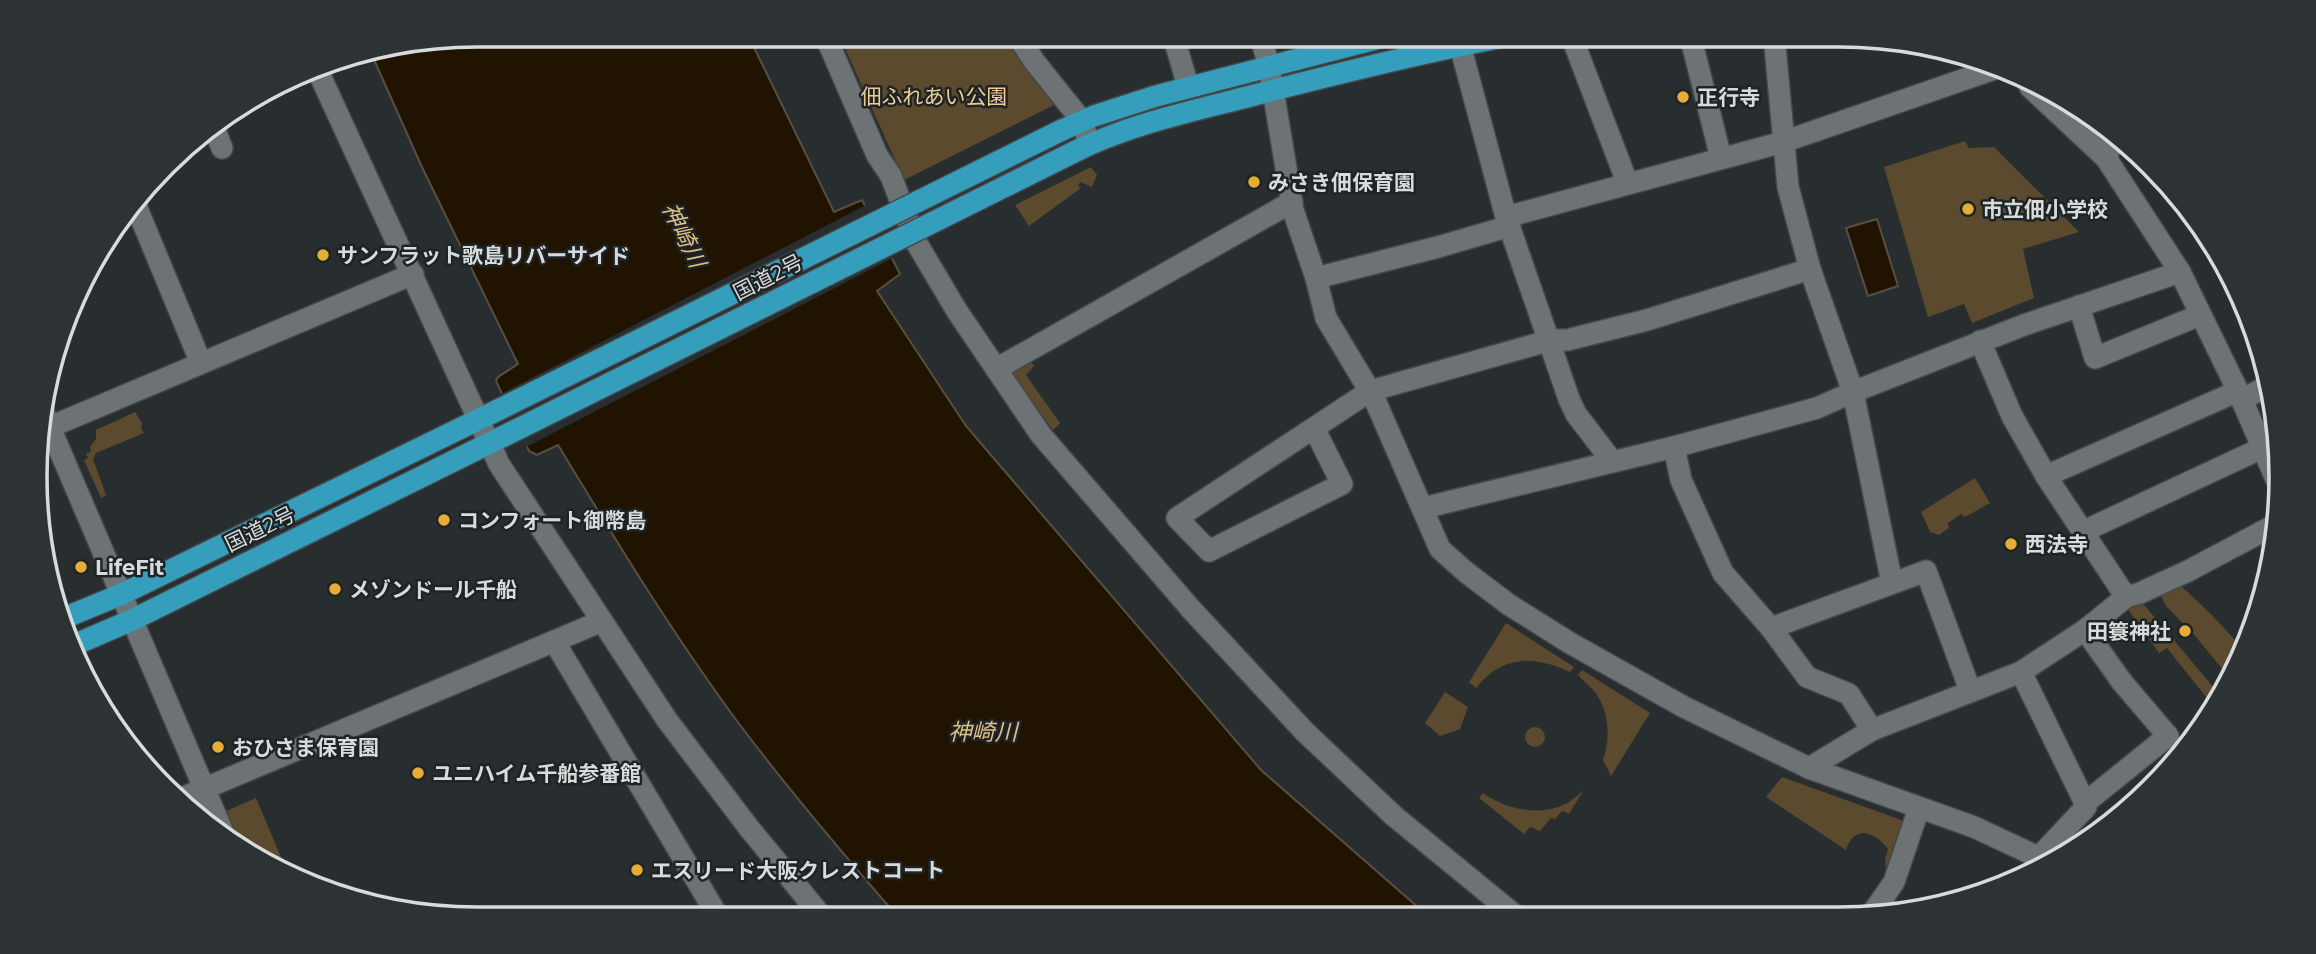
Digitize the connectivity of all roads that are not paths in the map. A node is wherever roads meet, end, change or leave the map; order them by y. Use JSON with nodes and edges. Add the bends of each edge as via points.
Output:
{"nodes":[{"id":1,"x":830,"y":47,"type":"edge"},
{"id":2,"x":1025,"y":47,"type":"edge"},
{"id":3,"x":1177,"y":47,"type":"edge"},
{"id":4,"x":1263,"y":47,"type":"edge"},
{"id":5,"x":1344,"y":47,"type":"edge"},
{"id":6,"x":1452,"y":47,"type":"edge"},
{"id":7,"x":1461,"y":47,"type":"edge"},
{"id":8,"x":1576,"y":47,"type":"edge"},
{"id":9,"x":1693,"y":47,"type":"edge"},
{"id":10,"x":1775,"y":47,"type":"edge"},
{"id":11,"x":1269,"y":66,"type":"junction"},
{"id":12,"x":1984,"y":73,"type":"edge"},
{"id":13,"x":321,"y":77,"type":"edge"},
{"id":14,"x":1188,"y":86,"type":"junction"},
{"id":15,"x":1271,"y":90,"type":"junction"},
{"id":16,"x":2043,"y":99,"type":"edge"},
{"id":17,"x":1082,"y":121,"type":"junction"},
{"id":18,"x":217,"y":135,"type":"edge"},
{"id":19,"x":1783,"y":142,"type":"junction"},
{"id":20,"x":2111,"y":145,"type":"edge"},
{"id":21,"x":222,"y":148,"type":"dead end"},
{"id":22,"x":1081,"y":148,"type":"junction"},
{"id":23,"x":1721,"y":158,"type":"junction"},
{"id":24,"x":2106,"y":158,"type":"junction"},
{"id":25,"x":1627,"y":182,"type":"junction"},
{"id":26,"x":1292,"y":202,"type":"junction"},
{"id":27,"x":138,"y":213,"type":"edge"},
{"id":28,"x":1508,"y":221,"type":"junction"},
{"id":29,"x":1810,"y":269,"type":"junction"},
{"id":30,"x":2179,"y":272,"type":"junction"},
{"id":31,"x":413,"y":274,"type":"junction"},
{"id":32,"x":1316,"y":278,"type":"junction"},
{"id":33,"x":2079,"y":306,"type":"junction"},
{"id":34,"x":2200,"y":315,"type":"junction"},
{"id":35,"x":1550,"y":341,"type":"junction"},
{"id":36,"x":1980,"y":341,"type":"junction"},
{"id":37,"x":201,"y":363,"type":"junction"},
{"id":38,"x":996,"y":369,"type":"junction"},
{"id":39,"x":2259,"y":389,"type":"edge"},
{"id":40,"x":1370,"y":391,"type":"junction"},
{"id":41,"x":1853,"y":392,"type":"junction"},
{"id":42,"x":2240,"y":395,"type":"junction"},
{"id":43,"x":52,"y":416,"type":"edge"},
{"id":44,"x":478,"y":420,"type":"junction"},
{"id":45,"x":50,"y":428,"type":"edge"},
{"id":46,"x":1314,"y":428,"type":"junction"},
{"id":47,"x":489,"y":443,"type":"junction"},
{"id":48,"x":1674,"y":447,"type":"junction"},
{"id":49,"x":2262,"y":448,"type":"junction"},
{"id":50,"x":1612,"y":461,"type":"junction"},
{"id":51,"x":2268,"y":462,"type":"edge"},
{"id":52,"x":2046,"y":476,"type":"junction"},
{"id":53,"x":1423,"y":508,"type":"junction"},
{"id":54,"x":2265,"y":530,"type":"edge"},
{"id":55,"x":2082,"y":532,"type":"junction"},
{"id":56,"x":1892,"y":583,"type":"junction"},
{"id":57,"x":121,"y":594,"type":"junction"},
{"id":58,"x":2126,"y":597,"type":"junction"},
{"id":59,"x":70,"y":615,"type":"edge"},
{"id":60,"x":132,"y":620,"type":"junction"},
{"id":61,"x":602,"y":621,"type":"junction"},
{"id":62,"x":1771,"y":628,"type":"junction"},
{"id":63,"x":2085,"y":630,"type":"junction"},
{"id":64,"x":554,"y":641,"type":"junction"},
{"id":65,"x":81,"y":642,"type":"edge"},
{"id":66,"x":2021,"y":672,"type":"junction"},
{"id":67,"x":1970,"y":690,"type":"junction"},
{"id":68,"x":1872,"y":730,"type":"junction"},
{"id":69,"x":1808,"y":768,"type":"junction"},
{"id":70,"x":204,"y":788,"type":"junction"},
{"id":71,"x":189,"y":795,"type":"edge"},
{"id":72,"x":2085,"y":803,"type":"junction"},
{"id":73,"x":1919,"y":808,"type":"junction"},
{"id":74,"x":218,"y":820,"type":"edge"},
{"id":75,"x":2053,"y":849,"type":"edge"},
{"id":76,"x":2039,"y":857,"type":"edge"},
{"id":77,"x":1878,"y":905,"type":"edge"},
{"id":78,"x":712,"y":907,"type":"edge"},
{"id":79,"x":814,"y":907,"type":"edge"},
{"id":80,"x":1505,"y":907,"type":"edge"}],
"edges":[{"from":1,"to":38,"type":"street","via":[[877,155],[891,176],[916,242]]},
{"from":2,"to":17,"type":"street"},
{"from":3,"to":14,"type":"street"},
{"from":4,"to":11,"type":"street"},
{"from":5,"to":11,"type":"highway","name":"国道2号"},
{"from":6,"to":15,"type":"highway","name":"国道2号"},
{"from":7,"to":28,"type":"street"},
{"from":8,"to":25,"type":"street"},
{"from":9,"to":23,"type":"street"},
{"from":10,"to":19,"type":"street"},
{"from":11,"to":14,"type":"highway","name":"国道2号"},
{"from":11,"to":15,"type":"street"},
{"from":12,"to":19,"type":"street"},
{"from":13,"to":31,"type":"street"},
{"from":14,"to":17,"type":"highway","name":"国道2号"},
{"from":15,"to":22,"type":"highway","name":"国道2号","via":[[1176,114]]},
{"from":15,"to":26,"type":"street"},
{"from":16,"to":24,"type":"street"},
{"from":17,"to":22,"type":"street"},
{"from":17,"to":44,"type":"highway","name":"国道2号","bridge":true},
{"from":18,"to":21,"type":"street"},
{"from":19,"to":23,"type":"street"},
{"from":19,"to":29,"type":"street","via":[[1788,187]]},
{"from":20,"to":24,"type":"street"},
{"from":22,"to":47,"type":"highway","name":"国道2号","bridge":true},
{"from":23,"to":25,"type":"street"},
{"from":24,"to":30,"type":"street"},
{"from":25,"to":28,"type":"street"},
{"from":26,"to":32,"type":"street"},
{"from":26,"to":38,"type":"street"},
{"from":27,"to":37,"type":"street"},
{"from":28,"to":32,"type":"street","via":[[1438,247]]},
{"from":28,"to":35,"type":"street"},
{"from":29,"to":35,"type":"street","via":[[1647,320]]},
{"from":29,"to":41,"type":"street"},
{"from":30,"to":33,"type":"street"},
{"from":30,"to":34,"type":"street"},
{"from":31,"to":37,"type":"street"},
{"from":31,"to":44,"type":"street"},
{"from":32,"to":40,"type":"street","via":[[1326,318]]},
{"from":33,"to":34,"type":"street","via":[[2095,358]]},
{"from":33,"to":36,"type":"street"},
{"from":34,"to":42,"type":"street"},
{"from":35,"to":40,"type":"street"},
{"from":35,"to":50,"type":"street","via":[[1576,414]]},
{"from":36,"to":41,"type":"street"},
{"from":36,"to":52,"type":"street","via":[[2012,416]]},
{"from":37,"to":43,"type":"street"},
{"from":38,"to":80,"type":"street","via":[[1041,435],[1189,608],[1305,732],[1394,817]]},
{"from":39,"to":42,"type":"street"},
{"from":40,"to":46,"type":"street"},
{"from":40,"to":53,"type":"street"},
{"from":41,"to":48,"type":"street","via":[[1817,408]]},
{"from":41,"to":56,"type":"street"},
{"from":42,"to":49,"type":"street"},
{"from":42,"to":52,"type":"street"},
{"from":44,"to":47,"type":"street"},
{"from":44,"to":57,"type":"highway","name":"国道2号"},
{"from":45,"to":57,"type":"street"},
{"from":46,"to":46,"type":"street","via":[[1188,510],[1177,518],[1209,551],[1342,484]]},
{"from":47,"to":60,"type":"highway","name":"国道2号"},
{"from":47,"to":61,"type":"street"},
{"from":48,"to":50,"type":"street"},
{"from":48,"to":62,"type":"street","via":[[1681,480],[1723,573]]},
{"from":49,"to":51,"type":"street"},
{"from":49,"to":55,"type":"street"},
{"from":50,"to":53,"type":"street"},
{"from":52,"to":55,"type":"street"},
{"from":53,"to":69,"type":"street","via":[[1440,549],[1508,604],[1684,707]]},
{"from":54,"to":58,"type":"street"},
{"from":55,"to":58,"type":"street"},
{"from":56,"to":62,"type":"street"},
{"from":56,"to":67,"type":"street","via":[[1926,570]]},
{"from":57,"to":59,"type":"highway","name":"国道2号"},
{"from":57,"to":60,"type":"street"},
{"from":58,"to":63,"type":"street"},
{"from":60,"to":65,"type":"highway","name":"国道2号"},
{"from":60,"to":70,"type":"street"},
{"from":61,"to":64,"type":"street"},
{"from":61,"to":79,"type":"street","via":[[667,720]]},
{"from":62,"to":68,"type":"street","via":[[1807,677],[1850,694]]},
{"from":63,"to":66,"type":"street"},
{"from":63,"to":72,"type":"street","via":[[2168,736]]},
{"from":64,"to":70,"type":"street"},
{"from":64,"to":78,"type":"street"},
{"from":66,"to":67,"type":"street"},
{"from":66,"to":72,"type":"street"},
{"from":67,"to":68,"type":"street"},
{"from":68,"to":69,"type":"street"},
{"from":69,"to":73,"type":"street"},
{"from":70,"to":71,"type":"street"},
{"from":70,"to":74,"type":"street"},
{"from":72,"to":75,"type":"street"},
{"from":73,"to":76,"type":"street"},
{"from":73,"to":77,"type":"street","via":[[1894,882]]}]}
